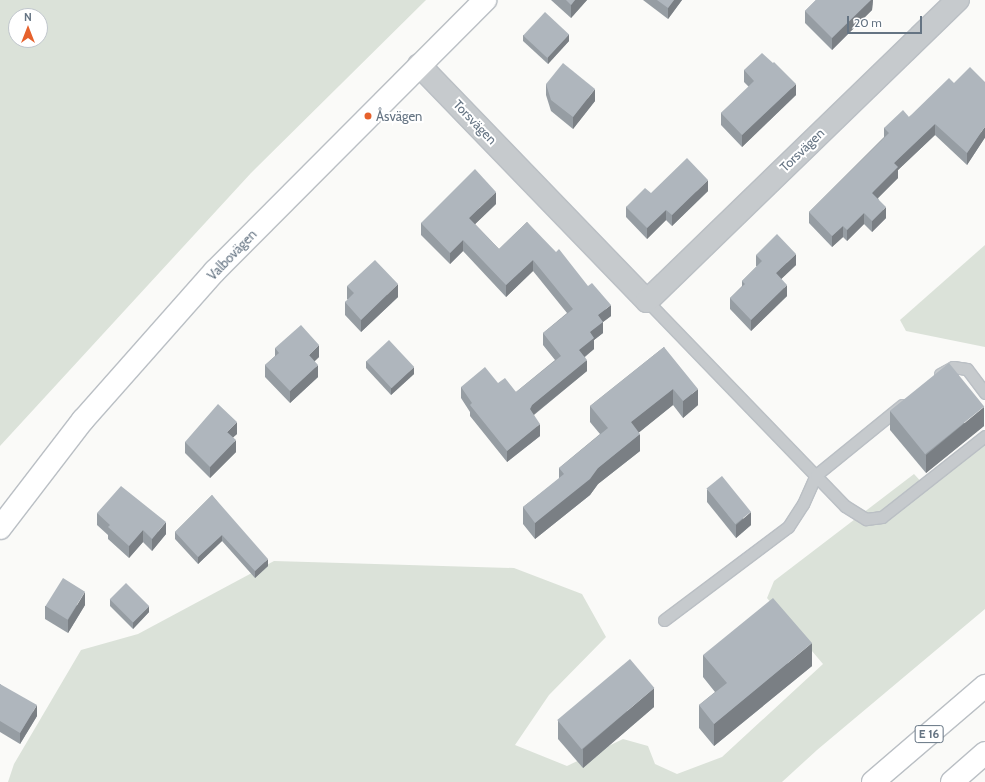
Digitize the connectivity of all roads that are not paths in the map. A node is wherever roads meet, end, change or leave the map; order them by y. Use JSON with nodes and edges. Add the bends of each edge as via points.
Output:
{"nodes":[{"id":1,"x":485,"y":0,"type":"edge"},
{"id":2,"x":958,"y":0,"type":"edge"},
{"id":3,"x":419,"y":64,"type":"junction"},
{"id":4,"x":647,"y":301,"type":"junction"},
{"id":5,"x":929,"y":383,"type":"edge"},
{"id":6,"x":985,"y":393,"type":"edge"},
{"id":7,"x":911,"y":397,"type":"edge"},
{"id":8,"x":985,"y":436,"type":"edge"},
{"id":9,"x":816,"y":475,"type":"junction"},
{"id":10,"x":0,"y":528,"type":"edge"},
{"id":11,"x":664,"y":620,"type":"dead end"},
{"id":12,"x":985,"y":686,"type":"edge"},
{"id":13,"x":985,"y":753,"type":"edge"},
{"id":14,"x":873,"y":782,"type":"edge"},
{"id":15,"x":952,"y":782,"type":"edge"}],
"edges":[{"from":1,"to":3,"type":"main road","name":"Valbovägen"},
{"from":2,"to":4,"type":"street","name":"Torsvägen"},
{"from":3,"to":4,"type":"street","name":"Torsvägen"},
{"from":3,"to":10,"type":"main road","name":"Valbovägen","via":[[215,271],[124,372]]},
{"from":4,"to":9,"type":"lane","name":"Torsvägen"},
{"from":5,"to":6,"type":"lane","via":[[954,367],[967,369]]},
{"from":7,"to":9,"type":"lane"},
{"from":8,"to":9,"type":"lane","name":"Torsvägen","via":[[882,517],[866,519],[845,506]]},
{"from":9,"to":11,"type":"lane","via":[[803,504],[788,526]]},
{"from":12,"to":14,"type":"main road","number":"E 16"},
{"from":13,"to":15,"type":"main road"}]}
